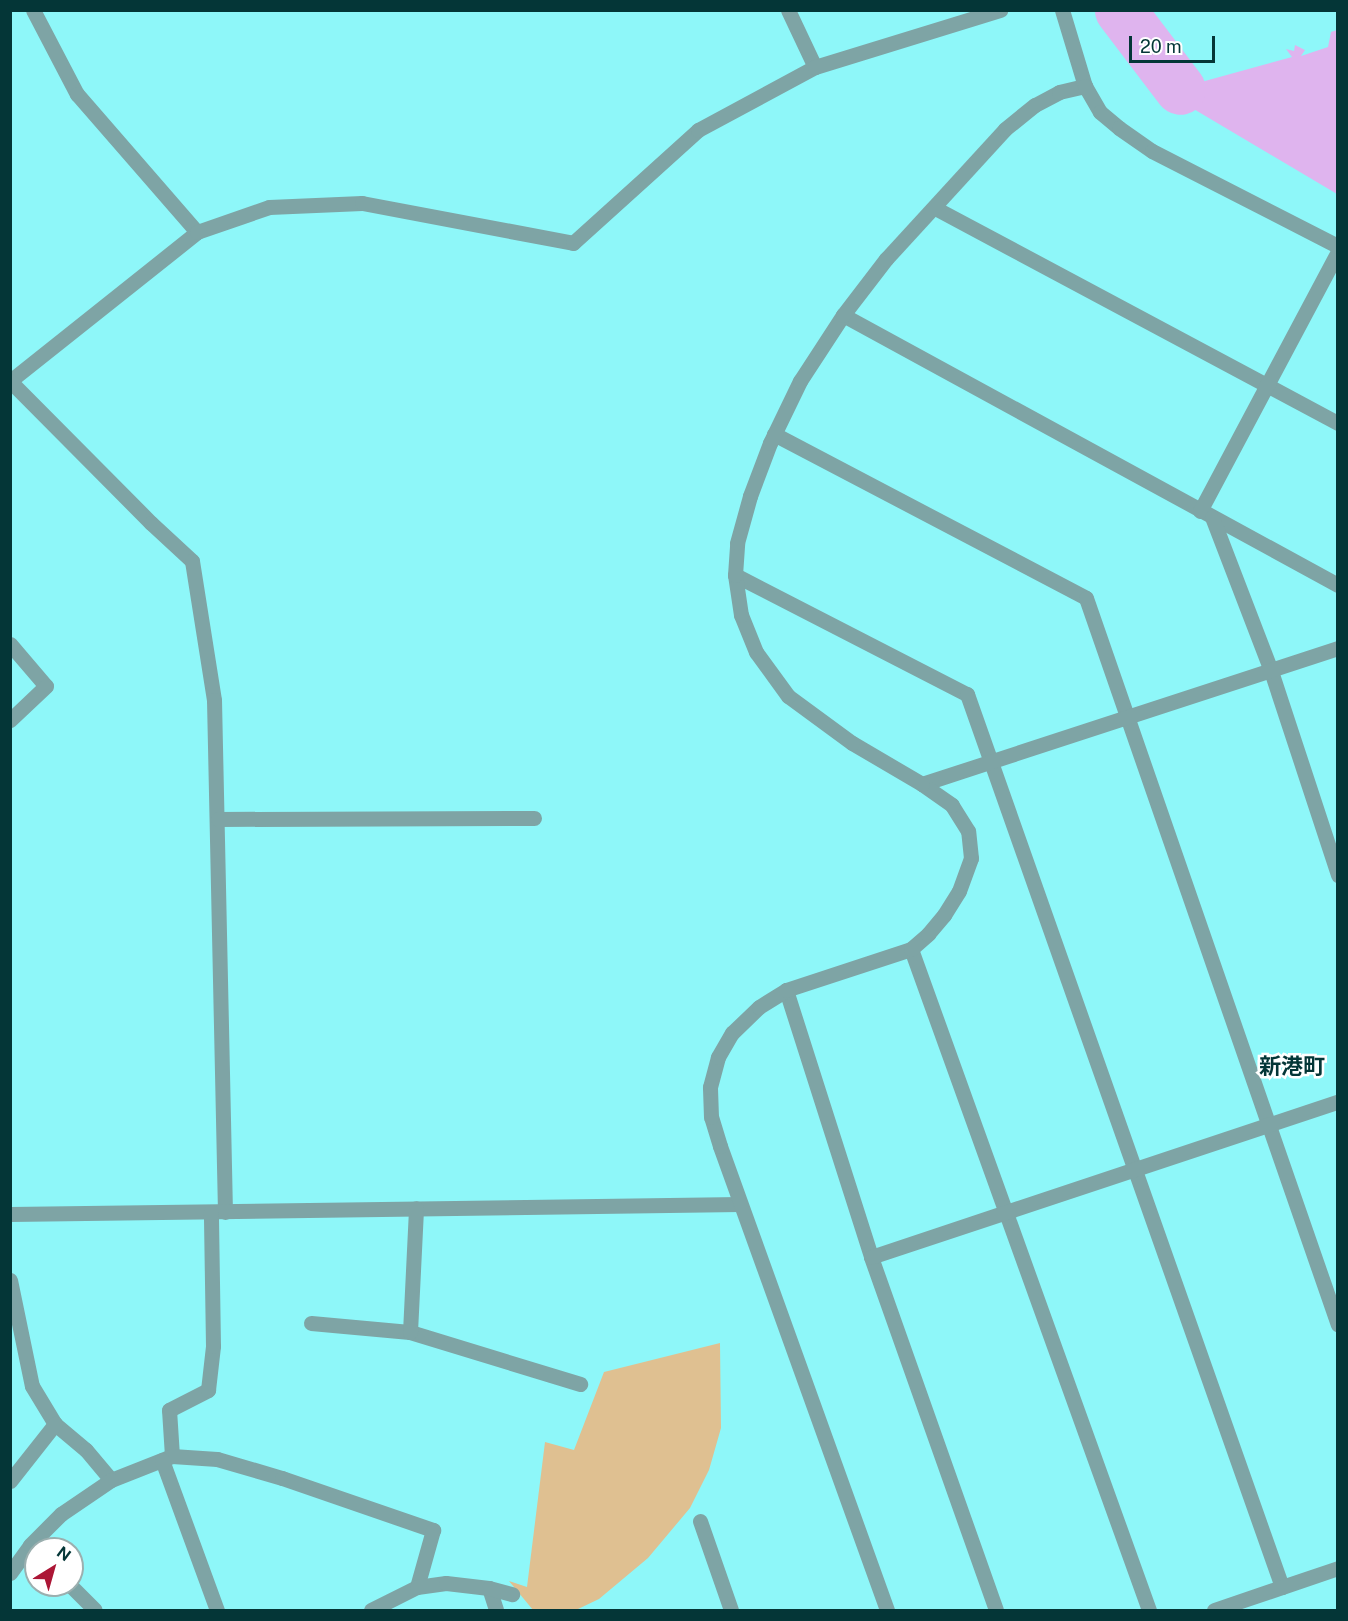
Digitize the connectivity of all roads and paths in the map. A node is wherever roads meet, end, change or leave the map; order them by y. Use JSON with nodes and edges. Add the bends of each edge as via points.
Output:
{"nodes":[{"id":1,"x":33,"y":10,"type":"edge"},
{"id":2,"x":788,"y":10,"type":"edge"},
{"id":3,"x":1000,"y":10,"type":"edge"},
{"id":4,"x":1062,"y":10,"type":"edge"},
{"id":5,"x":815,"y":67,"type":"junction"},
{"id":6,"x":1085,"y":86,"type":"junction"},
{"id":7,"x":935,"y":208,"type":"junction"},
{"id":8,"x":197,"y":232,"type":"junction"},
{"id":9,"x":1338,"y":246,"type":"edge"},
{"id":10,"x":1338,"y":252,"type":"edge"},
{"id":11,"x":843,"y":315,"type":"junction"},
{"id":12,"x":10,"y":381,"type":"edge"},
{"id":13,"x":1267,"y":385,"type":"junction"},
{"id":14,"x":1338,"y":423,"type":"edge"},
{"id":15,"x":774,"y":434,"type":"junction"},
{"id":16,"x":1206,"y":514,"type":"junction"},
{"id":17,"x":735,"y":575,"type":"junction"},
{"id":18,"x":1338,"y":585,"type":"edge"},
{"id":19,"x":10,"y":644,"type":"edge"},
{"id":20,"x":1338,"y":648,"type":"edge"},
{"id":21,"x":1271,"y":671,"type":"junction"},
{"id":22,"x":1127,"y":717,"type":"junction"},
{"id":23,"x":10,"y":720,"type":"edge"},
{"id":24,"x":990,"y":760,"type":"junction"},
{"id":25,"x":922,"y":784,"type":"junction"},
{"id":26,"x":534,"y":818,"type":"dead end"},
{"id":27,"x":218,"y":819,"type":"junction"},
{"id":28,"x":1338,"y":875,"type":"edge"},
{"id":29,"x":911,"y":949,"type":"junction"},
{"id":30,"x":786,"y":990,"type":"junction"},
{"id":31,"x":1338,"y":1102,"type":"edge"},
{"id":32,"x":1268,"y":1125,"type":"junction"},
{"id":33,"x":1134,"y":1169,"type":"junction"},
{"id":34,"x":740,"y":1204,"type":"junction"},
{"id":35,"x":416,"y":1208,"type":"junction"},
{"id":36,"x":218,"y":1212,"type":"junction"},
{"id":37,"x":1006,"y":1212,"type":"junction"},
{"id":38,"x":10,"y":1214,"type":"edge"},
{"id":39,"x":871,"y":1257,"type":"junction"},
{"id":40,"x":10,"y":1280,"type":"edge"},
{"id":41,"x":311,"y":1323,"type":"dead end"},
{"id":42,"x":1338,"y":1325,"type":"edge"},
{"id":43,"x":410,"y":1332,"type":"junction"},
{"id":44,"x":580,"y":1384,"type":"dead end"},
{"id":45,"x":56,"y":1424,"type":"junction"},
{"id":46,"x":167,"y":1458,"type":"junction"},
{"id":47,"x":111,"y":1480,"type":"junction"},
{"id":48,"x":10,"y":1481,"type":"edge"},
{"id":49,"x":700,"y":1521,"type":"dead end"},
{"id":50,"x":42,"y":1537,"type":"edge"},
{"id":51,"x":24,"y":1558,"type":"edge"},
{"id":52,"x":1338,"y":1568,"type":"edge"},
{"id":53,"x":10,"y":1573,"type":"edge"},
{"id":54,"x":417,"y":1587,"type":"junction"},
{"id":55,"x":1282,"y":1587,"type":"junction"},
{"id":56,"x":489,"y":1588,"type":"junction"},
{"id":57,"x":512,"y":1594,"type":"dead end"},
{"id":58,"x":82,"y":1597,"type":"edge"},
{"id":59,"x":95,"y":1611,"type":"edge"},
{"id":60,"x":217,"y":1611,"type":"edge"},
{"id":61,"x":371,"y":1611,"type":"edge"},
{"id":62,"x":496,"y":1611,"type":"edge"},
{"id":63,"x":731,"y":1611,"type":"edge"},
{"id":64,"x":887,"y":1611,"type":"edge"},
{"id":65,"x":996,"y":1611,"type":"edge"},
{"id":66,"x":1149,"y":1611,"type":"edge"},
{"id":67,"x":1214,"y":1611,"type":"edge"}],
"edges":[{"from":1,"to":8,"type":"street","via":[[77,94]]},
{"from":2,"to":5,"type":"street"},
{"from":3,"to":5,"type":"street"},
{"from":4,"to":6,"type":"street"},
{"from":5,"to":8,"type":"street","via":[[698,130],[573,243],[362,203],[268,207]]},
{"from":6,"to":7,"type":"street","via":[[1059,92],[1005,129]]},
{"from":6,"to":9,"type":"street","via":[[1100,112],[1152,151]]},
{"from":7,"to":11,"type":"street","via":[[886,259]]},
{"from":7,"to":13,"type":"street"},
{"from":8,"to":12,"type":"street"},
{"from":10,"to":13,"type":"street"},
{"from":11,"to":15,"type":"street","via":[[800,381]]},
{"from":11,"to":16,"type":"street"},
{"from":12,"to":27,"type":"street","via":[[192,561],[214,700]]},
{"from":13,"to":14,"type":"street"},
{"from":13,"to":16,"type":"street"},
{"from":15,"to":17,"type":"street","via":[[739,533]]},
{"from":15,"to":22,"type":"street","via":[[1086,598]]},
{"from":16,"to":18,"type":"street"},
{"from":16,"to":21,"type":"street"},
{"from":17,"to":24,"type":"street","via":[[967,694]]},
{"from":17,"to":25,"type":"street","via":[[741,615],[756,652],[788,696],[852,743]]},
{"from":19,"to":23,"type":"street","via":[[46,686]]},
{"from":20,"to":21,"type":"street"},
{"from":21,"to":22,"type":"street"},
{"from":21,"to":28,"type":"street"},
{"from":22,"to":24,"type":"street"},
{"from":22,"to":32,"type":"street"},
{"from":24,"to":25,"type":"street"},
{"from":24,"to":33,"type":"street"},
{"from":25,"to":29,"type":"street","via":[[952,805],[968,831],[971,858],[944,915]]},
{"from":26,"to":27,"type":"street"},
{"from":27,"to":36,"type":"street"},
{"from":29,"to":30,"type":"street"},
{"from":29,"to":37,"type":"street"},
{"from":30,"to":34,"type":"street","via":[[759,1007],[732,1033],[718,1057],[710,1087],[711,1117]]},
{"from":30,"to":39,"type":"street"},
{"from":31,"to":32,"type":"street"},
{"from":32,"to":33,"type":"street"},
{"from":32,"to":42,"type":"street"},
{"from":33,"to":37,"type":"street"},
{"from":33,"to":55,"type":"street"},
{"from":34,"to":35,"type":"street"},
{"from":34,"to":64,"type":"street"},
{"from":35,"to":36,"type":"street"},
{"from":35,"to":43,"type":"street"},
{"from":36,"to":38,"type":"street"},
{"from":36,"to":46,"type":"street","via":[[208,1389],[169,1410]]},
{"from":37,"to":39,"type":"street"},
{"from":37,"to":66,"type":"street"},
{"from":39,"to":65,"type":"street"},
{"from":40,"to":45,"type":"street","via":[[32,1386]]},
{"from":41,"to":43,"type":"street"},
{"from":43,"to":44,"type":"street"},
{"from":45,"to":47,"type":"street","via":[[86,1450]]},
{"from":45,"to":48,"type":"street"},
{"from":46,"to":47,"type":"street"},
{"from":46,"to":54,"type":"street","via":[[217,1459],[433,1530]]},
{"from":46,"to":60,"type":"street"},
{"from":47,"to":50,"type":"street","via":[[61,1514]]},
{"from":49,"to":63,"type":"street"},
{"from":51,"to":53,"type":"street"},
{"from":52,"to":55,"type":"street"},
{"from":54,"to":56,"type":"street","via":[[446,1583]]},
{"from":54,"to":61,"type":"street"},
{"from":55,"to":67,"type":"street"},
{"from":56,"to":57,"type":"street"},
{"from":56,"to":62,"type":"street"},
{"from":58,"to":59,"type":"street"}]}
